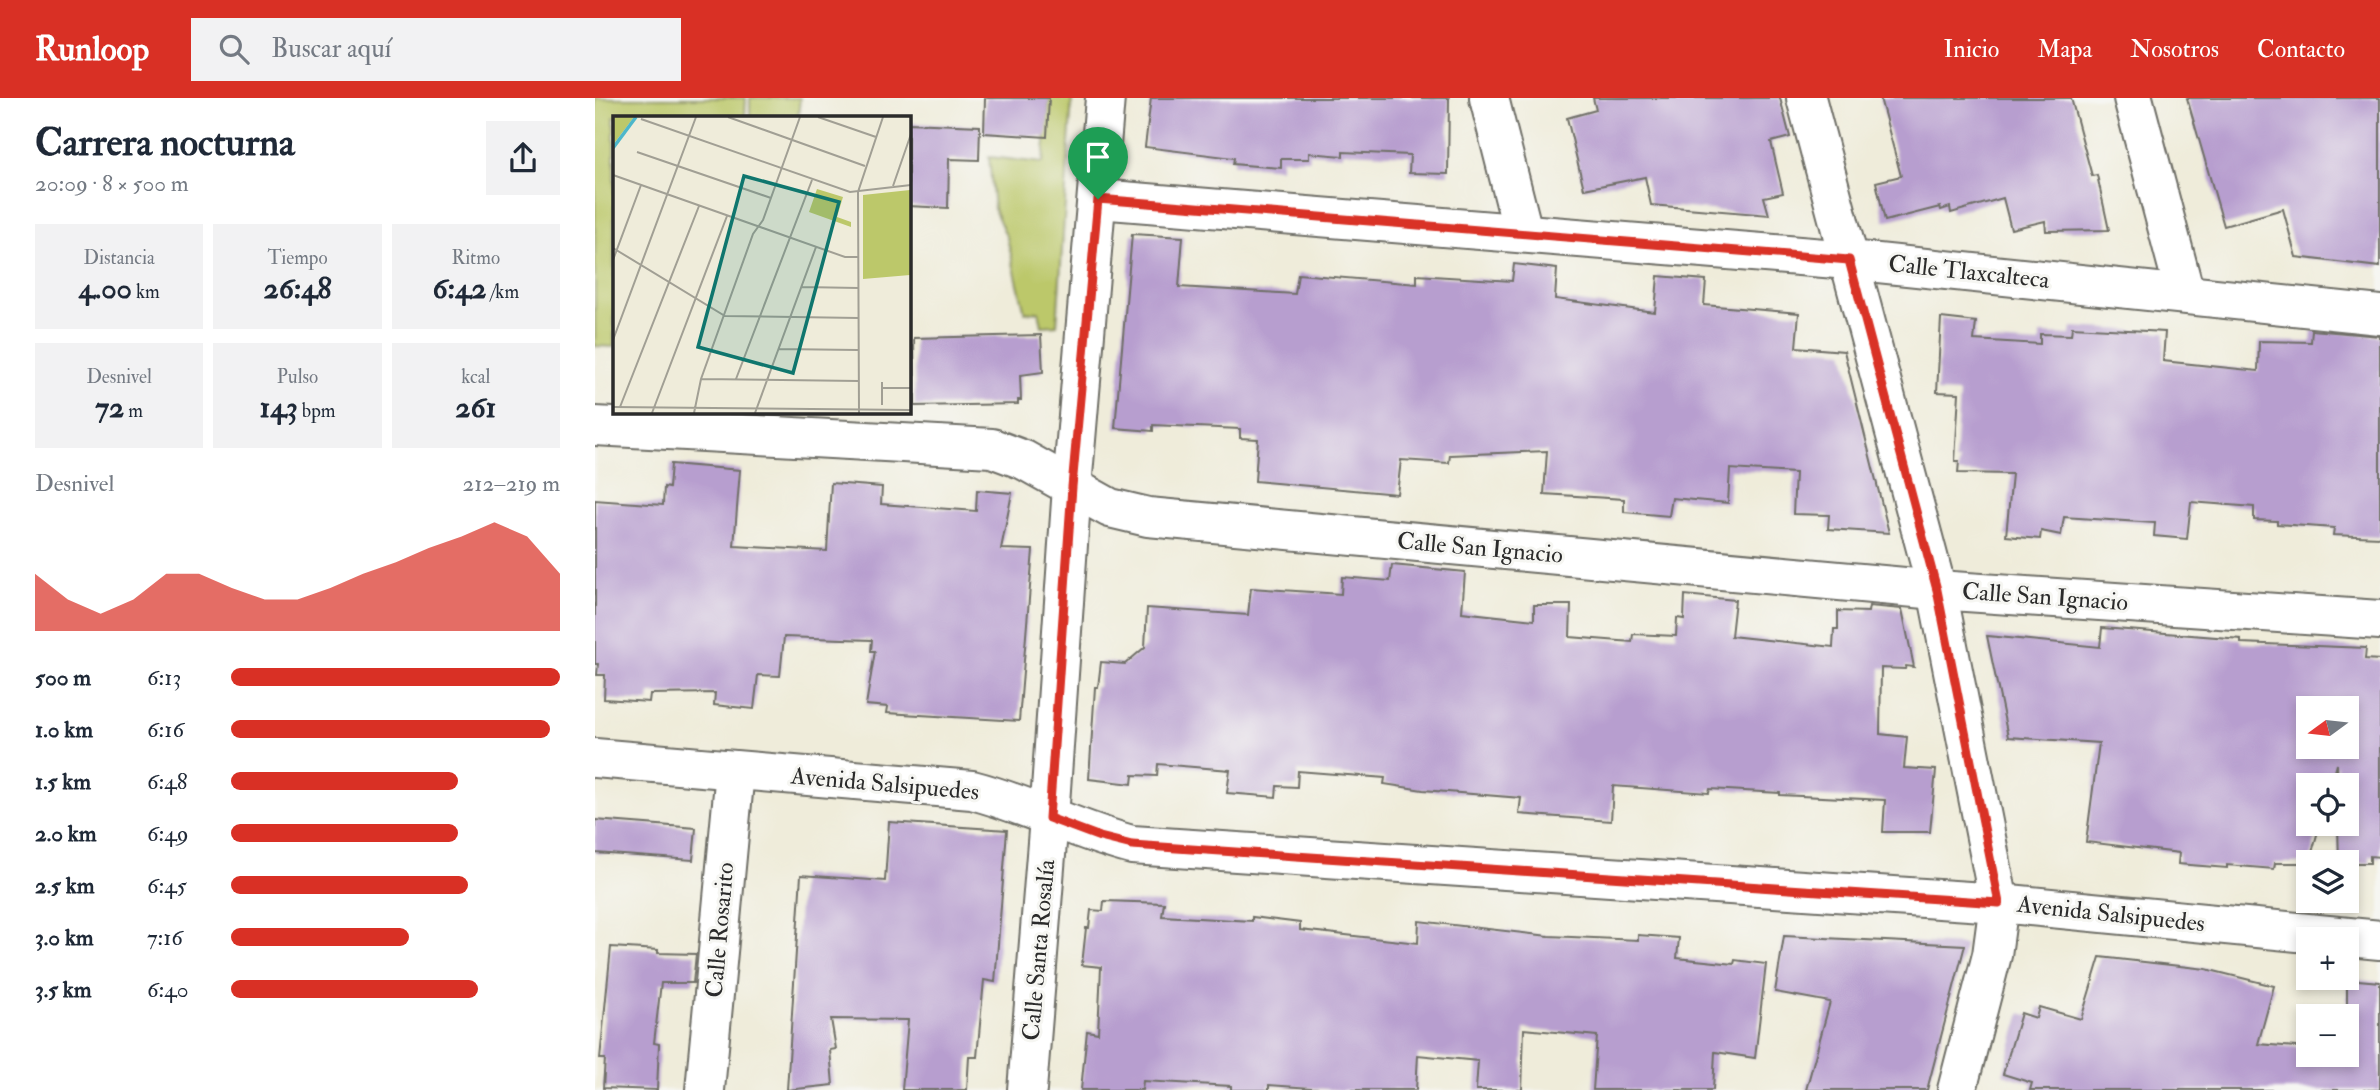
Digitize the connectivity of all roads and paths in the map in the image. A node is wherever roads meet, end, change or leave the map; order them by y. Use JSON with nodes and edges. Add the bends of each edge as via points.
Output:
{"nodes":[{"id":1,"x":1105,"y":98,"type":"edge"},
{"id":2,"x":1489,"y":98,"type":"edge"},
{"id":3,"x":1807,"y":98,"type":"edge"},
{"id":4,"x":2133,"y":98,"type":"edge"},
{"id":5,"x":1098,"y":199,"type":"junction"},
{"id":6,"x":1523,"y":232,"type":"junction"},
{"id":7,"x":1849,"y":260,"type":"junction"},
{"id":8,"x":2185,"y":294,"type":"junction"},
{"id":9,"x":2380,"y":315,"type":"edge"},
{"id":10,"x":595,"y":426,"type":"edge"},
{"id":11,"x":1072,"y":487,"type":"junction"},
{"id":12,"x":1937,"y":590,"type":"junction"},
{"id":13,"x":2380,"y":620,"type":"edge"},
{"id":14,"x":595,"y":758,"type":"edge"},
{"id":15,"x":735,"y":771,"type":"junction"},
{"id":16,"x":1049,"y":818,"type":"junction"},
{"id":17,"x":1999,"y":903,"type":"junction"},
{"id":18,"x":2380,"y":940,"type":"edge"},
{"id":19,"x":705,"y":1090,"type":"edge"},
{"id":20,"x":1027,"y":1090,"type":"edge"},
{"id":21,"x":1957,"y":1090,"type":"edge"}],
"edges":[{"from":1,"to":5,"type":"street","name":"Calle Santa Rosalía"},
{"from":2,"to":6,"type":"street"},
{"from":3,"to":7,"type":"street"},
{"from":4,"to":8,"type":"street"},
{"from":5,"to":6,"type":"street","name":"Calle Tlaxcalteca"},
{"from":5,"to":11,"type":"street","name":"Calle Santa Rosalía"},
{"from":6,"to":7,"type":"street","name":"Calle Tlaxcalteca"},
{"from":7,"to":8,"type":"street","name":"Calle Tlaxcalteca"},
{"from":7,"to":12,"type":"street"},
{"from":8,"to":9,"type":"street","name":"Calle Tlaxcalteca"},
{"from":10,"to":11,"type":"street","name":"Calle San Ignacio","via":[[992,448]]},
{"from":11,"to":12,"type":"street","name":"Calle San Ignacio","via":[[1110,508],[1148,517]]},
{"from":11,"to":16,"type":"street","name":"Calle Santa Rosalía"},
{"from":12,"to":13,"type":"street","name":"Calle San Ignacio"},
{"from":12,"to":17,"type":"street"},
{"from":14,"to":15,"type":"street","name":"Avenida Salsipuedes"},
{"from":15,"to":16,"type":"street","name":"Avenida Salsipuedes","via":[[972,790]]},
{"from":15,"to":19,"type":"street","name":"Calle Rosarito"},
{"from":16,"to":17,"type":"street","name":"Avenida Salsipuedes","via":[[1132,845]]},
{"from":16,"to":20,"type":"street","name":"Calle Santa Rosalía"},
{"from":17,"to":18,"type":"street","name":"Avenida Salsipuedes"},
{"from":17,"to":21,"type":"street","via":[[1992,955]]}]}
